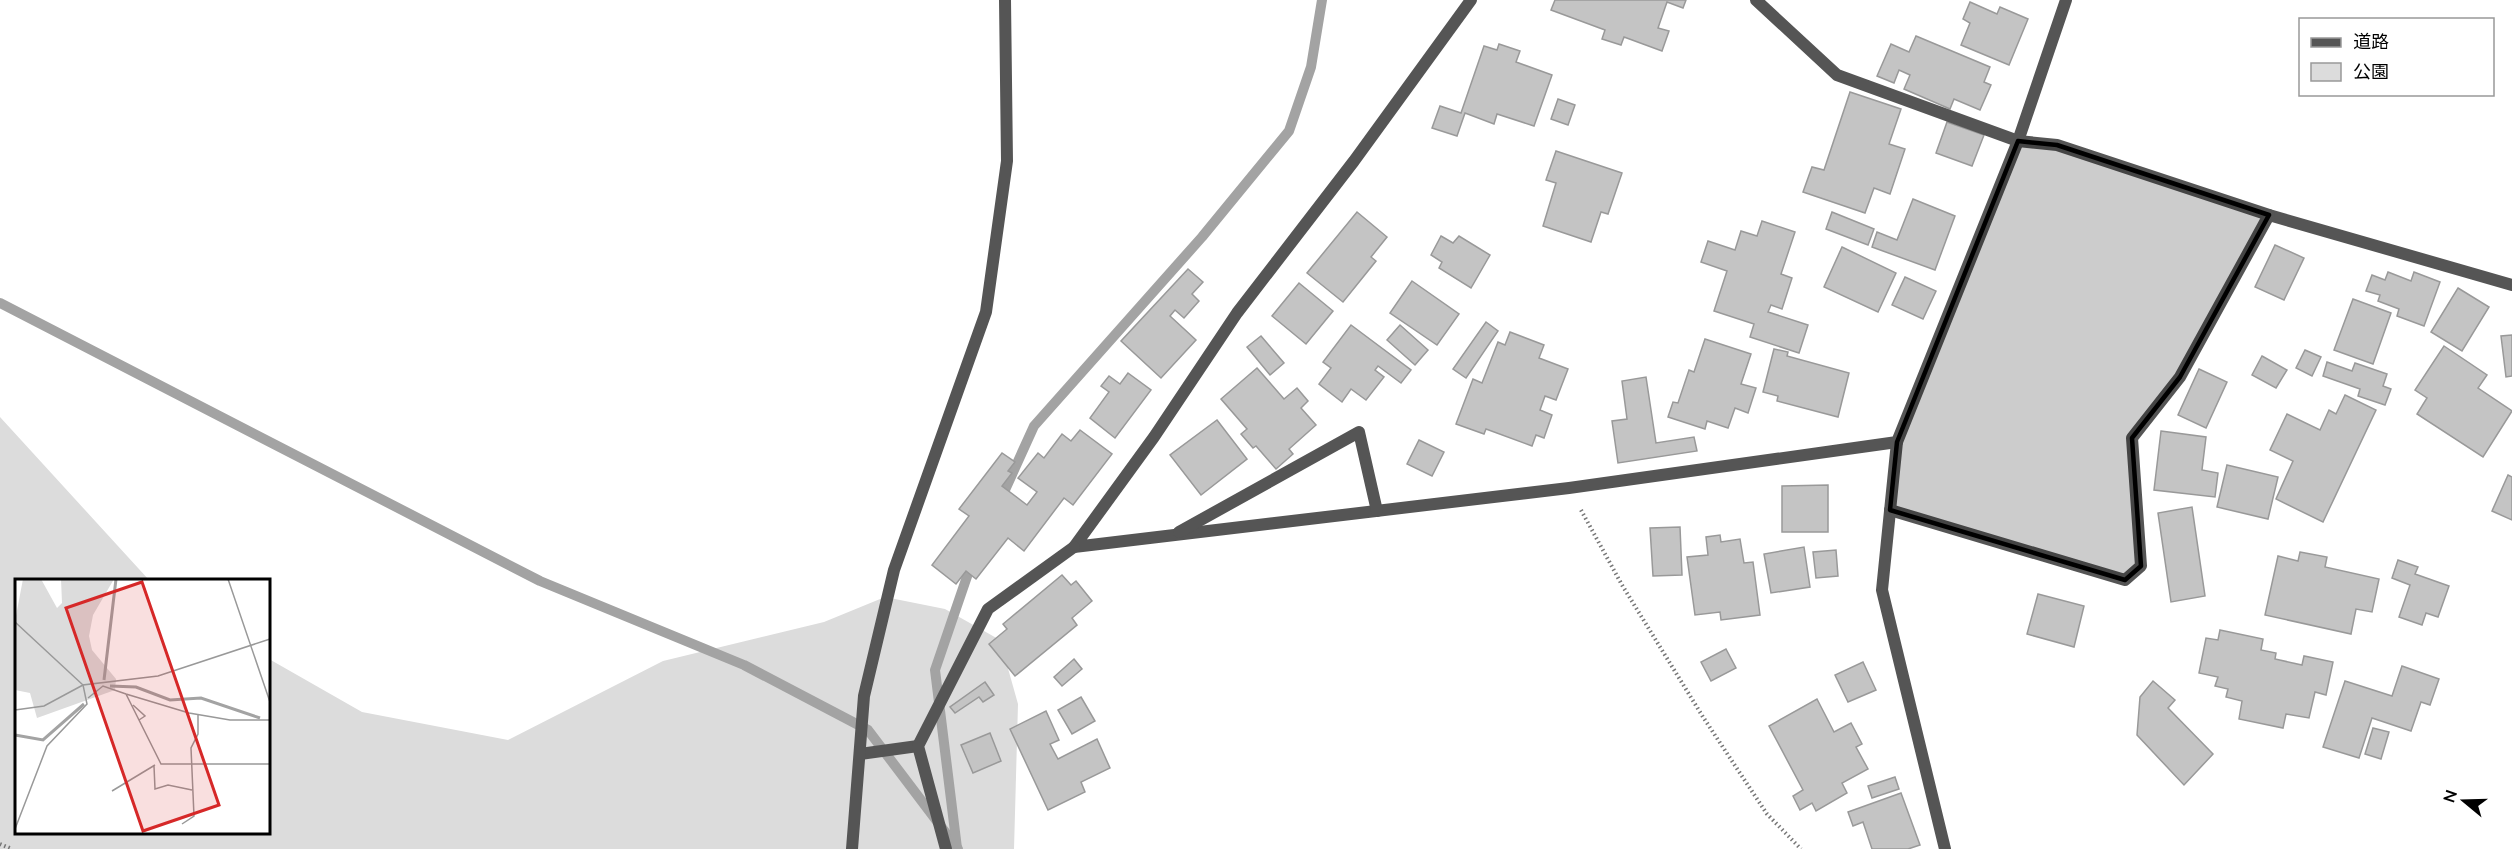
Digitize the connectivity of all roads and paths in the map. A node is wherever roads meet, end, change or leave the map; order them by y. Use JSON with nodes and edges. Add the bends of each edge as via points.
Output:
{"nodes":[{"id":1,"x":1005,"y":0,"type":"edge"},
{"id":2,"x":1472,"y":0,"type":"edge"},
{"id":3,"x":1756,"y":0,"type":"edge"},
{"id":4,"x":2066,"y":0,"type":"edge"},
{"id":5,"x":2018,"y":141,"type":"junction"},
{"id":6,"x":2269,"y":215,"type":"junction"},
{"id":7,"x":2512,"y":285,"type":"edge"},
{"id":8,"x":1897,"y":442,"type":"junction"},
{"id":9,"x":1569,"y":488,"type":"junction"},
{"id":10,"x":1890,"y":510,"type":"junction"},
{"id":11,"x":1377,"y":511,"type":"junction"},
{"id":12,"x":1173,"y":535,"type":"junction"},
{"id":13,"x":1074,"y":547,"type":"junction"},
{"id":14,"x":918,"y":746,"type":"junction"},
{"id":15,"x":860,"y":754,"type":"junction"},
{"id":16,"x":0,"y":844,"type":"edge"},
{"id":17,"x":12,"y":849,"type":"edge"},
{"id":18,"x":852,"y":849,"type":"edge"},
{"id":19,"x":946,"y":849,"type":"edge"},
{"id":20,"x":1801,"y":849,"type":"edge"},
{"id":21,"x":1945,"y":849,"type":"edge"}],
"edges":[{"from":1,"to":15,"type":"street","via":[[1007,161],[986,312],[894,570],[864,696]]},
{"from":2,"to":13,"type":"street","via":[[1237,313]]},
{"from":3,"to":5,"type":"street","via":[[1837,75]]},
{"from":4,"to":5,"type":"street"},
{"from":5,"to":6,"type":"street","via":[[2057,145]]},
{"from":5,"to":8,"type":"street"},
{"from":6,"to":7,"type":"street"},
{"from":6,"to":10,"type":"street","via":[[2180,377],[2132,438],[2141,566],[2125,580]]},
{"from":8,"to":9,"type":"street"},
{"from":8,"to":10,"type":"street"},
{"from":9,"to":11,"type":"street"},
{"from":9,"to":20,"type":"path","via":[[1702,717],[1767,814]]},
{"from":10,"to":21,"type":"street","via":[[1882,590]]},
{"from":11,"to":12,"type":"street"},
{"from":11,"to":12,"type":"street","via":[[1359,432]]},
{"from":12,"to":13,"type":"street"},
{"from":13,"to":14,"type":"street","via":[[988,609]]},
{"from":14,"to":15,"type":"street"},
{"from":14,"to":19,"type":"street"},
{"from":15,"to":18,"type":"street"},
{"from":16,"to":17,"type":"path"}]}
